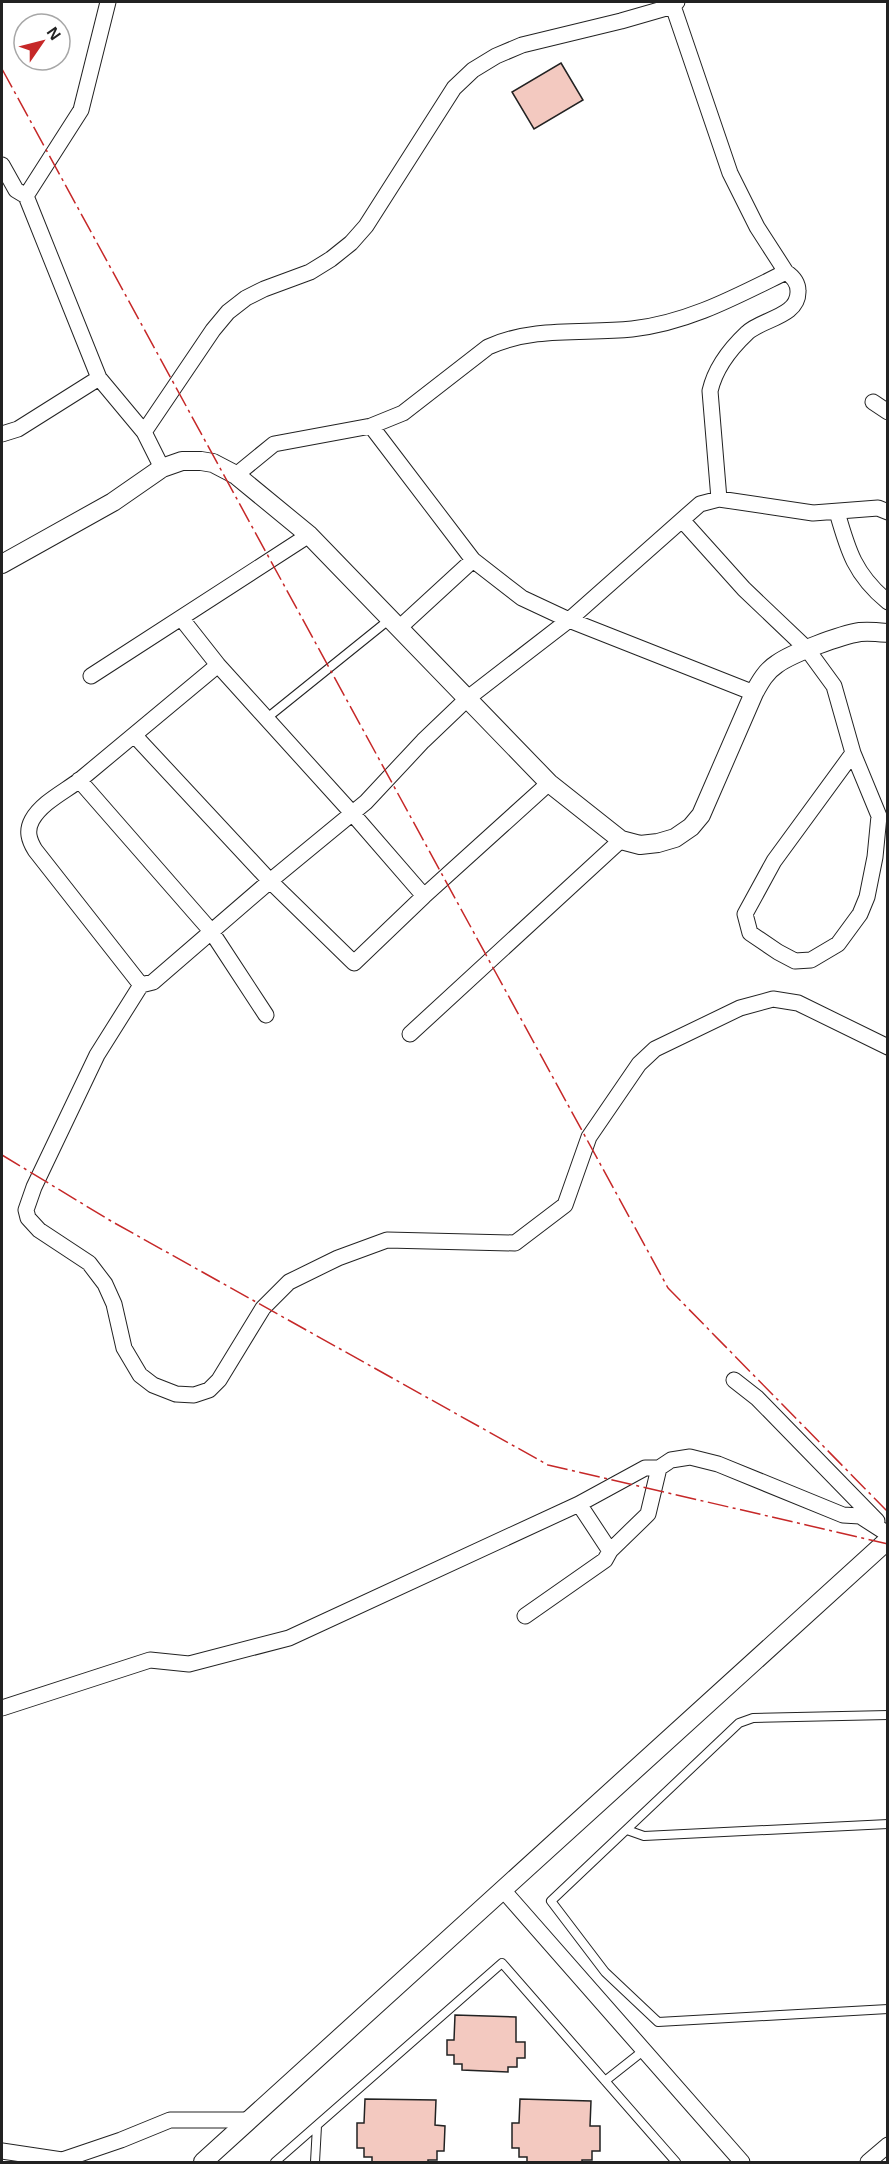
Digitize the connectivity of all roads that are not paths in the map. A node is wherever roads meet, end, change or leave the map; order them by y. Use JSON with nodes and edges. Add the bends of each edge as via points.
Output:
{"nodes":[{"id":1,"x":108,"y":2,"type":"edge"},
{"id":2,"x":675,"y":4,"type":"edge"},
{"id":3,"x":2,"y":165,"type":"edge"},
{"id":4,"x":26,"y":196,"type":"junction"},
{"id":5,"x":786,"y":272,"type":"junction"},
{"id":6,"x":99,"y":378,"type":"junction"},
{"id":7,"x":873,"y":402,"type":"dead end"},
{"id":8,"x":888,"y":412,"type":"edge"},
{"id":9,"x":370,"y":426,"type":"junction"},
{"id":10,"x":144,"y":432,"type":"junction"},
{"id":11,"x":2,"y":434,"type":"edge"},
{"id":12,"x":162,"y":468,"type":"junction"},
{"id":13,"x":236,"y":474,"type":"junction"},
{"id":14,"x":719,"y":499,"type":"junction"},
{"id":15,"x":837,"y":512,"type":"junction"},
{"id":16,"x":888,"y":512,"type":"edge"},
{"id":17,"x":682,"y":520,"type":"junction"},
{"id":18,"x":309,"y":535,"type":"junction"},
{"id":19,"x":473,"y":560,"type":"junction"},
{"id":20,"x":2,"y":564,"type":"edge"},
{"id":21,"x":888,"y":602,"type":"edge"},
{"id":22,"x":181,"y":618,"type":"junction"},
{"id":23,"x":569,"y":620,"type":"junction"},
{"id":24,"x":394,"y":623,"type":"junction"},
{"id":25,"x":888,"y":633,"type":"edge"},
{"id":26,"x":807,"y":649,"type":"junction"},
{"id":27,"x":218,"y":665,"type":"junction"},
{"id":28,"x":91,"y":676,"type":"dead end"},
{"id":29,"x":754,"y":693,"type":"junction"},
{"id":30,"x":468,"y":698,"type":"junction"},
{"id":31,"x":267,"y":718,"type":"junction"},
{"id":32,"x":135,"y":736,"type":"junction"},
{"id":33,"x":853,"y":753,"type":"junction"},
{"id":34,"x":79,"y":780,"type":"junction"},
{"id":35,"x":549,"y":783,"type":"junction"},
{"id":36,"x":352,"y":813,"type":"junction"},
{"id":37,"x":621,"y":840,"type":"junction"},
{"id":38,"x":270,"y":881,"type":"junction"},
{"id":39,"x":424,"y":896,"type":"junction"},
{"id":40,"x":211,"y":931,"type":"junction"},
{"id":41,"x":141,"y":985,"type":"junction"},
{"id":42,"x":266,"y":1015,"type":"dead end"},
{"id":43,"x":410,"y":1034,"type":"dead end"},
{"id":44,"x":888,"y":1047,"type":"edge"},
{"id":45,"x":734,"y":1380,"type":"dead end"},
{"id":46,"x":659,"y":1468,"type":"junction"},
{"id":47,"x":579,"y":1504,"type":"junction"},
{"id":48,"x":888,"y":1533,"type":"edge"},
{"id":49,"x":888,"y":1540,"type":"edge"},
{"id":50,"x":610,"y":1551,"type":"junction"},
{"id":51,"x":525,"y":1616,"type":"dead end"},
{"id":52,"x":2,"y":1708,"type":"edge"},
{"id":53,"x":888,"y":1715,"type":"edge"},
{"id":54,"x":888,"y":1824,"type":"edge"},
{"id":55,"x":627,"y":1830,"type":"junction"},
{"id":56,"x":503,"y":1890,"type":"junction"},
{"id":57,"x":888,"y":2009,"type":"edge"},
{"id":58,"x":643,"y":2050,"type":"junction"},
{"id":59,"x":605,"y":2081,"type":"junction"},
{"id":60,"x":250,"y":2120,"type":"junction"},
{"id":61,"x":317,"y":2126,"type":"junction"},
{"id":62,"x":888,"y":2145,"type":"edge"},
{"id":63,"x":2,"y":2151,"type":"edge"},
{"id":64,"x":203,"y":2163,"type":"edge"},
{"id":65,"x":275,"y":2163,"type":"edge"},
{"id":66,"x":315,"y":2163,"type":"edge"},
{"id":67,"x":676,"y":2163,"type":"edge"},
{"id":68,"x":742,"y":2163,"type":"edge"},
{"id":69,"x":868,"y":2163,"type":"edge"}],
"edges":[{"from":1,"to":4,"type":"street","via":[[81,110]]},
{"from":2,"to":5,"type":"street","via":[[730,173],[757,227]]},
{"from":2,"to":10,"type":"street","via":[[522,45],[473,70],[454,88],[366,226],[351,243],[310,272],[264,289],[228,312]]},
{"from":3,"to":4,"type":"street","via":[[16,190]]},
{"from":4,"to":6,"type":"street"},
{"from":5,"to":9,"type":"street","via":[[692,316],[666,323],[504,339],[488,347],[403,413]]},
{"from":5,"to":14,"type":"street","via":[[798,287],[796,301],[783,314],[746,334],[713,377],[710,398]]},
{"from":6,"to":10,"type":"street"},
{"from":6,"to":11,"type":"street","via":[[18,429]]},
{"from":7,"to":8,"type":"street"},
{"from":9,"to":13,"type":"street","via":[[274,444]]},
{"from":9,"to":19,"type":"street"},
{"from":10,"to":12,"type":"street"},
{"from":12,"to":13,"type":"street","via":[[201,460]]},
{"from":12,"to":20,"type":"street","via":[[113,502]]},
{"from":13,"to":18,"type":"street"},
{"from":14,"to":15,"type":"street","via":[[813,513]]},
{"from":14,"to":17,"type":"street","via":[[700,504]]},
{"from":15,"to":16,"type":"street","via":[[878,508]]},
{"from":15,"to":21,"type":"street","via":[[854,564]]},
{"from":17,"to":23,"type":"street"},
{"from":17,"to":26,"type":"street","via":[[744,589]]},
{"from":18,"to":22,"type":"street"},
{"from":18,"to":24,"type":"street"},
{"from":19,"to":23,"type":"street","via":[[522,598]]},
{"from":19,"to":24,"type":"street"},
{"from":22,"to":27,"type":"street"},
{"from":22,"to":28,"type":"street"},
{"from":23,"to":29,"type":"street"},
{"from":23,"to":30,"type":"street"},
{"from":24,"to":30,"type":"street"},
{"from":24,"to":31,"type":"lane"},
{"from":25,"to":26,"type":"street","via":[[857,632]]},
{"from":26,"to":29,"type":"street","via":[[775,665]]},
{"from":26,"to":33,"type":"street","via":[[834,686]]},
{"from":27,"to":31,"type":"street"},
{"from":27,"to":32,"type":"street"},
{"from":29,"to":37,"type":"street","via":[[701,815],[691,827],[658,843],[640,845]]},
{"from":30,"to":35,"type":"street"},
{"from":30,"to":36,"type":"street"},
{"from":31,"to":36,"type":"street"},
{"from":32,"to":34,"type":"street"},
{"from":32,"to":38,"type":"street"},
{"from":33,"to":33,"type":"street","via":[[879,816],[867,897],[838,944],[811,960],[795,961],[750,933],[745,914],[774,861]]},
{"from":34,"to":40,"type":"street"},
{"from":34,"to":41,"type":"street","via":[[34,816],[28,832],[30,840]]},
{"from":35,"to":37,"type":"street"},
{"from":35,"to":39,"type":"street"},
{"from":36,"to":38,"type":"street"},
{"from":36,"to":39,"type":"street"},
{"from":37,"to":43,"type":"street"},
{"from":38,"to":39,"type":"street","via":[[354,963]]},
{"from":38,"to":40,"type":"street"},
{"from":40,"to":41,"type":"street","via":[[153,982]]},
{"from":40,"to":42,"type":"street"},
{"from":41,"to":44,"type":"street","via":[[97,1055],[26,1210],[39,1230],[89,1263],[105,1284],[124,1348],[140,1375],[176,1394],[194,1395],[209,1390],[263,1308],[290,1282],[338,1258],[387,1240],[515,1243],[566,1205],[589,1137],[639,1064],[655,1049],[740,1008],[773,999],[798,1003]]},
{"from":45,"to":48,"type":"street","via":[[757,1398]]},
{"from":46,"to":47,"type":"street","via":[[645,1468]]},
{"from":46,"to":48,"type":"street","via":[[671,1460],[690,1457],[718,1464],[843,1515],[860,1516]]},
{"from":46,"to":50,"type":"street","via":[[648,1514]]},
{"from":47,"to":50,"type":"street"},
{"from":47,"to":52,"type":"street","via":[[289,1638],[189,1664],[150,1660]]},
{"from":49,"to":56,"type":"street"},
{"from":50,"to":51,"type":"street","via":[[605,1560]]},
{"from":53,"to":55,"type":"lane","via":[[746,1720]]},
{"from":54,"to":55,"type":"lane","via":[[644,1836]]},
{"from":55,"to":57,"type":"lane","via":[[551,1901],[605,1972],[658,2022]]},
{"from":56,"to":58,"type":"street"},
{"from":56,"to":60,"type":"street"},
{"from":58,"to":59,"type":"lane"},
{"from":58,"to":68,"type":"street"},
{"from":59,"to":61,"type":"lane","via":[[502,1963]]},
{"from":59,"to":67,"type":"lane"},
{"from":60,"to":63,"type":"street","via":[[170,2120],[62,2160]]},
{"from":60,"to":64,"type":"street"},
{"from":61,"to":65,"type":"lane"},
{"from":61,"to":66,"type":"lane"},
{"from":62,"to":69,"type":"street"}]}
